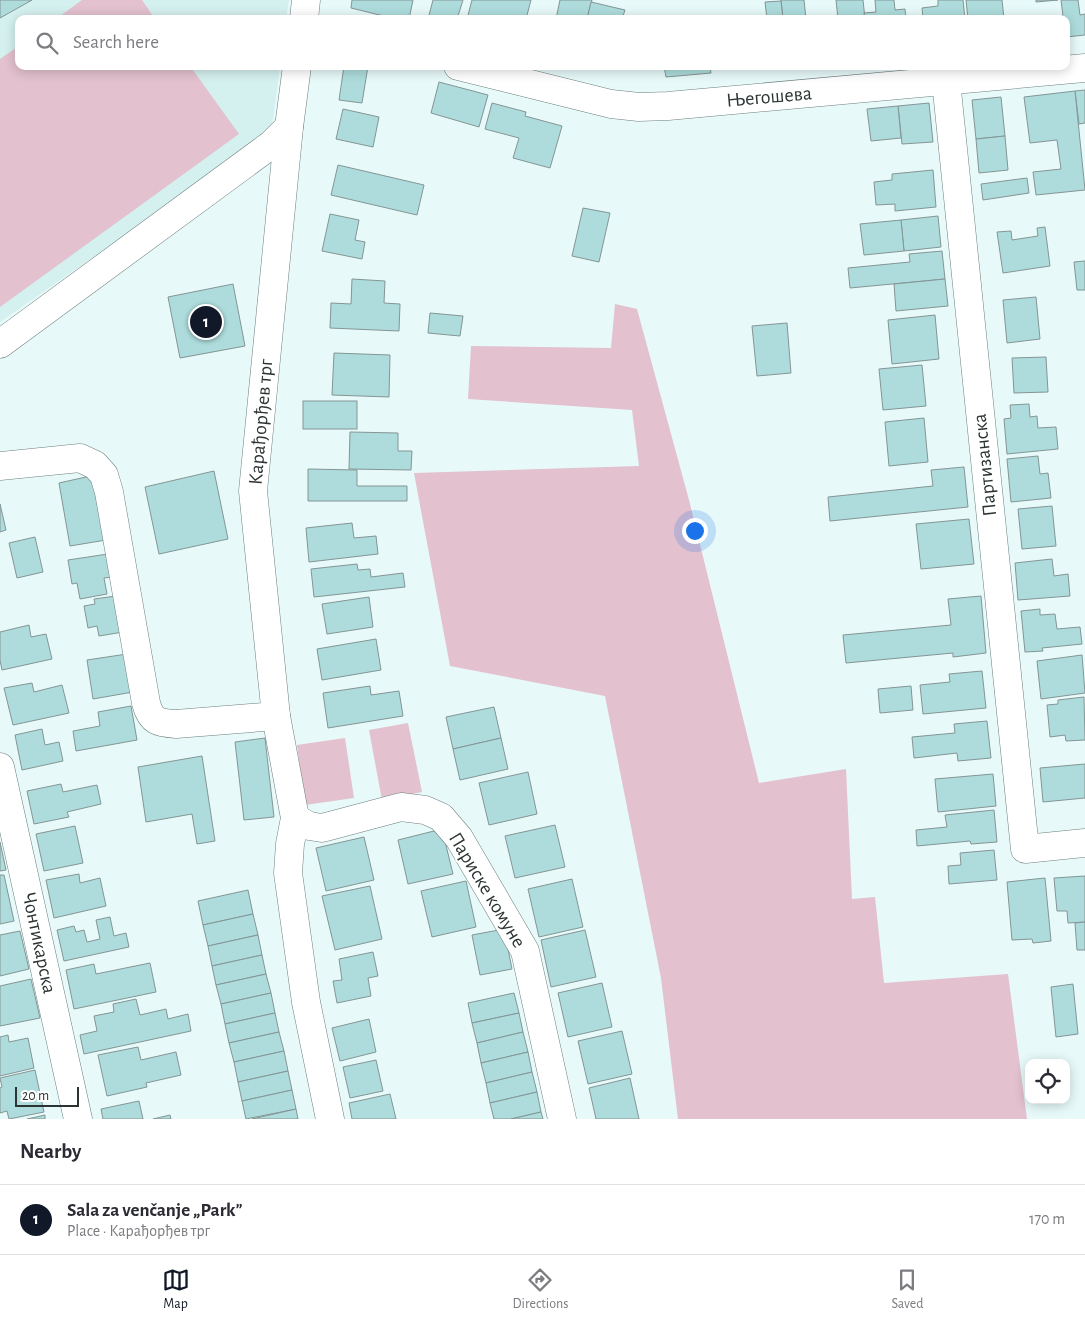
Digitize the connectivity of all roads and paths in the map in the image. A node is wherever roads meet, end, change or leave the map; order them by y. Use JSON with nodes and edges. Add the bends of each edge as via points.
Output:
{"nodes":[{"id":1,"x":306,"y":0,"type":"edge"},
{"id":2,"x":304,"y":15,"type":"edge"},
{"id":3,"x":1085,"y":68,"type":"edge"},
{"id":4,"x":1070,"y":69,"type":"edge"},
{"id":5,"x":296,"y":70,"type":"edge"},
{"id":6,"x":474,"y":70,"type":"edge"},
{"id":7,"x":1064,"y":70,"type":"edge"},
{"id":8,"x":946,"y":81,"type":"junction"},
{"id":9,"x":289,"y":127,"type":"junction"},
{"id":10,"x":0,"y":344,"type":"edge"},
{"id":11,"x":0,"y":466,"type":"edge"},
{"id":12,"x":276,"y":716,"type":"junction"},
{"id":13,"x":0,"y":767,"type":"edge"},
{"id":14,"x":295,"y":818,"type":"junction"},
{"id":15,"x":1085,"y":843,"type":"edge"},
{"id":16,"x":78,"y":1119,"type":"edge"},
{"id":17,"x":330,"y":1119,"type":"edge"},
{"id":18,"x":562,"y":1119,"type":"edge"}],
"edges":[{"from":1,"to":2,"type":"street"},
{"from":3,"to":4,"type":"street","name":"Његошева"},
{"from":5,"to":9,"type":"street","name":"Карађорђев трг"},
{"from":6,"to":8,"type":"street","name":"Његошева","via":[[611,104],[638,107]]},
{"from":7,"to":8,"type":"street","name":"Његошева"},
{"from":8,"to":15,"type":"street","name":"Партизанска","via":[[1025,849]]},
{"from":9,"to":10,"type":"street","via":[[272,144]]},
{"from":9,"to":12,"type":"street","name":"Карађорђев трг","via":[[253,491]]},
{"from":11,"to":12,"type":"street","via":[[80,458],[95,465],[104,475],[146,703],[153,719],[176,724]]},
{"from":12,"to":14,"type":"street","name":"Карађорђев трг"},
{"from":13,"to":16,"type":"street","name":"Чонтикарска"},
{"from":14,"to":17,"type":"street","via":[[288,873],[306,1002]]},
{"from":14,"to":18,"type":"street","name":"Париске комуне","via":[[309,826],[322,828],[401,807],[425,810],[440,817],[459,838],[525,952]]}]}
